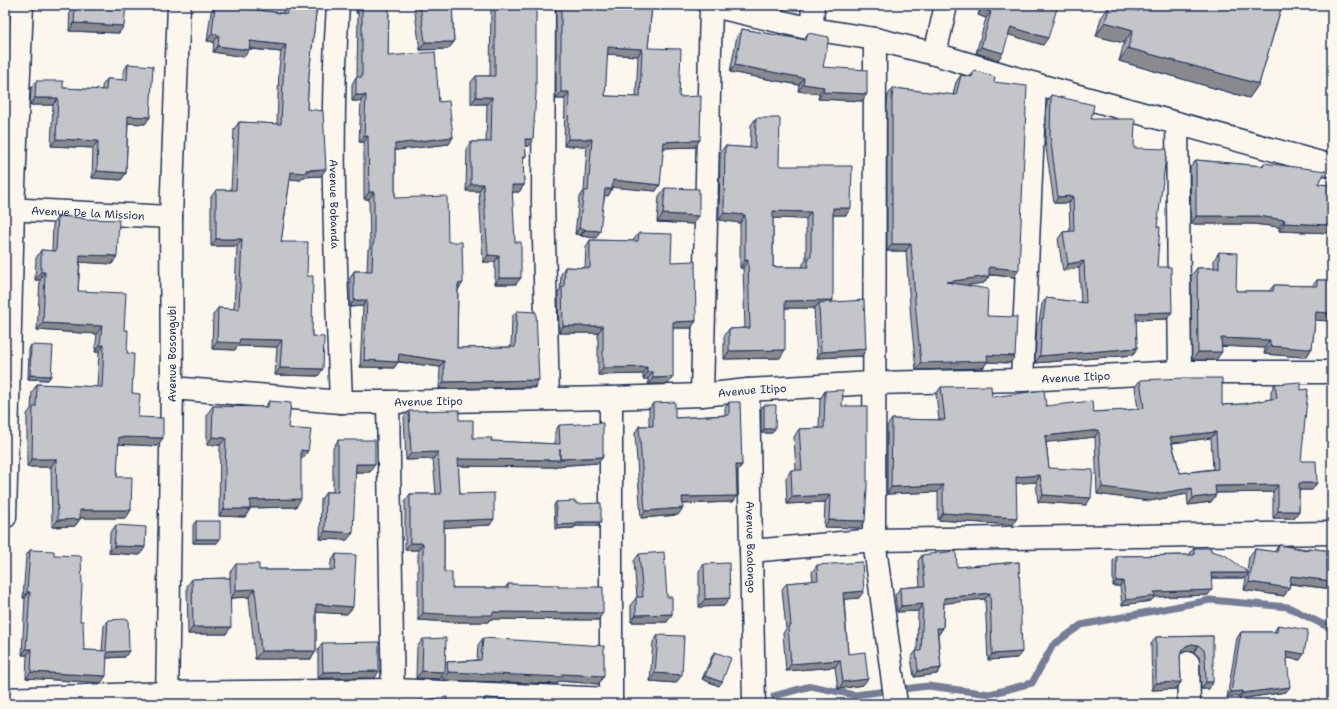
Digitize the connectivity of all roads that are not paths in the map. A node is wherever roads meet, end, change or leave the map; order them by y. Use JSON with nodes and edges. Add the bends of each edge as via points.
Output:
{"nodes":[{"id":1,"x":22,"y":5,"type":"edge"},
{"id":2,"x":179,"y":5,"type":"edge"},
{"id":3,"x":338,"y":5,"type":"edge"},
{"id":4,"x":544,"y":5,"type":"edge"},
{"id":5,"x":710,"y":5,"type":"edge"},
{"id":6,"x":813,"y":5,"type":"edge"},
{"id":7,"x":946,"y":5,"type":"edge"},
{"id":8,"x":812,"y":29,"type":"junction"},
{"id":9,"x":875,"y":39,"type":"junction"},
{"id":10,"x":935,"y":54,"type":"junction"},
{"id":11,"x":1035,"y":84,"type":"junction"},
{"id":12,"x":1177,"y":124,"type":"junction"},
{"id":13,"x":1332,"y":166,"type":"edge"},
{"id":14,"x":9,"y":209,"type":"edge"},
{"id":15,"x":171,"y":217,"type":"junction"},
{"id":16,"x":1180,"y":372,"type":"junction"},
{"id":17,"x":1332,"y":372,"type":"edge"},
{"id":18,"x":1022,"y":380,"type":"junction"},
{"id":19,"x":873,"y":383,"type":"junction"},
{"id":20,"x":172,"y":388,"type":"junction"},
{"id":21,"x":748,"y":390,"type":"junction"},
{"id":22,"x":702,"y":394,"type":"junction"},
{"id":23,"x":611,"y":398,"type":"junction"},
{"id":24,"x":548,"y":399,"type":"junction"},
{"id":25,"x":341,"y":402,"type":"junction"},
{"id":26,"x":388,"y":402,"type":"junction"},
{"id":27,"x":5,"y":517,"type":"edge"},
{"id":28,"x":1332,"y":533,"type":"edge"},
{"id":29,"x":874,"y":540,"type":"junction"},
{"id":30,"x":751,"y":551,"type":"junction"},
{"id":31,"x":1188,"y":663,"type":"dead end"},
{"id":32,"x":393,"y":697,"type":"edge"},
{"id":33,"x":5,"y":699,"type":"edge"},
{"id":34,"x":167,"y":699,"type":"edge"},
{"id":35,"x":611,"y":701,"type":"edge"},
{"id":36,"x":754,"y":704,"type":"edge"},
{"id":37,"x":896,"y":704,"type":"edge"},
{"id":38,"x":1189,"y":704,"type":"edge"}],
"edges":[{"from":1,"to":14,"type":"street"},
{"from":2,"to":15,"type":"street","name":"Avenue Bosongubi"},
{"from":3,"to":25,"type":"street","name":"Avenue Bobanda","via":[[334,58],[334,222]]},
{"from":4,"to":24,"type":"street","via":[[543,201]]},
{"from":5,"to":8,"type":"street"},
{"from":5,"to":22,"type":"street"},
{"from":6,"to":8,"type":"street"},
{"from":7,"to":10,"type":"street"},
{"from":8,"to":9,"type":"street"},
{"from":9,"to":10,"type":"street"},
{"from":9,"to":19,"type":"street"},
{"from":10,"to":11,"type":"street"},
{"from":11,"to":12,"type":"street"},
{"from":11,"to":18,"type":"street"},
{"from":12,"to":13,"type":"street"},
{"from":12,"to":16,"type":"street"},
{"from":14,"to":15,"type":"street","name":"Avenue De la Mission"},
{"from":14,"to":27,"type":"street"},
{"from":15,"to":20,"type":"street","name":"Avenue Bosongubi"},
{"from":16,"to":17,"type":"street","name":"Avenue Itipo"},
{"from":16,"to":18,"type":"street","name":"Avenue Itipo"},
{"from":18,"to":19,"type":"street","name":"Avenue Itipo"},
{"from":19,"to":21,"type":"street","name":"Avenue Itipo"},
{"from":19,"to":29,"type":"street"},
{"from":20,"to":25,"type":"street","name":"Avenue Itipo"},
{"from":20,"to":34,"type":"street","name":"Avenue Bosongubi"},
{"from":21,"to":22,"type":"street","name":"Avenue Itipo"},
{"from":21,"to":30,"type":"street","name":"Avenue Baolongo"},
{"from":22,"to":23,"type":"street","name":"Avenue Itipo"},
{"from":23,"to":24,"type":"street","name":"Avenue Itipo"},
{"from":23,"to":35,"type":"street"},
{"from":24,"to":26,"type":"street","name":"Avenue Itipo"},
{"from":25,"to":26,"type":"street","name":"Avenue Itipo"},
{"from":26,"to":32,"type":"street"},
{"from":28,"to":29,"type":"street"},
{"from":29,"to":30,"type":"street"},
{"from":29,"to":37,"type":"street"},
{"from":30,"to":36,"type":"street","name":"Avenue Baolongo"},
{"from":31,"to":38,"type":"street"},
{"from":32,"to":34,"type":"street"},
{"from":32,"to":35,"type":"street"},
{"from":33,"to":34,"type":"street"}]}
